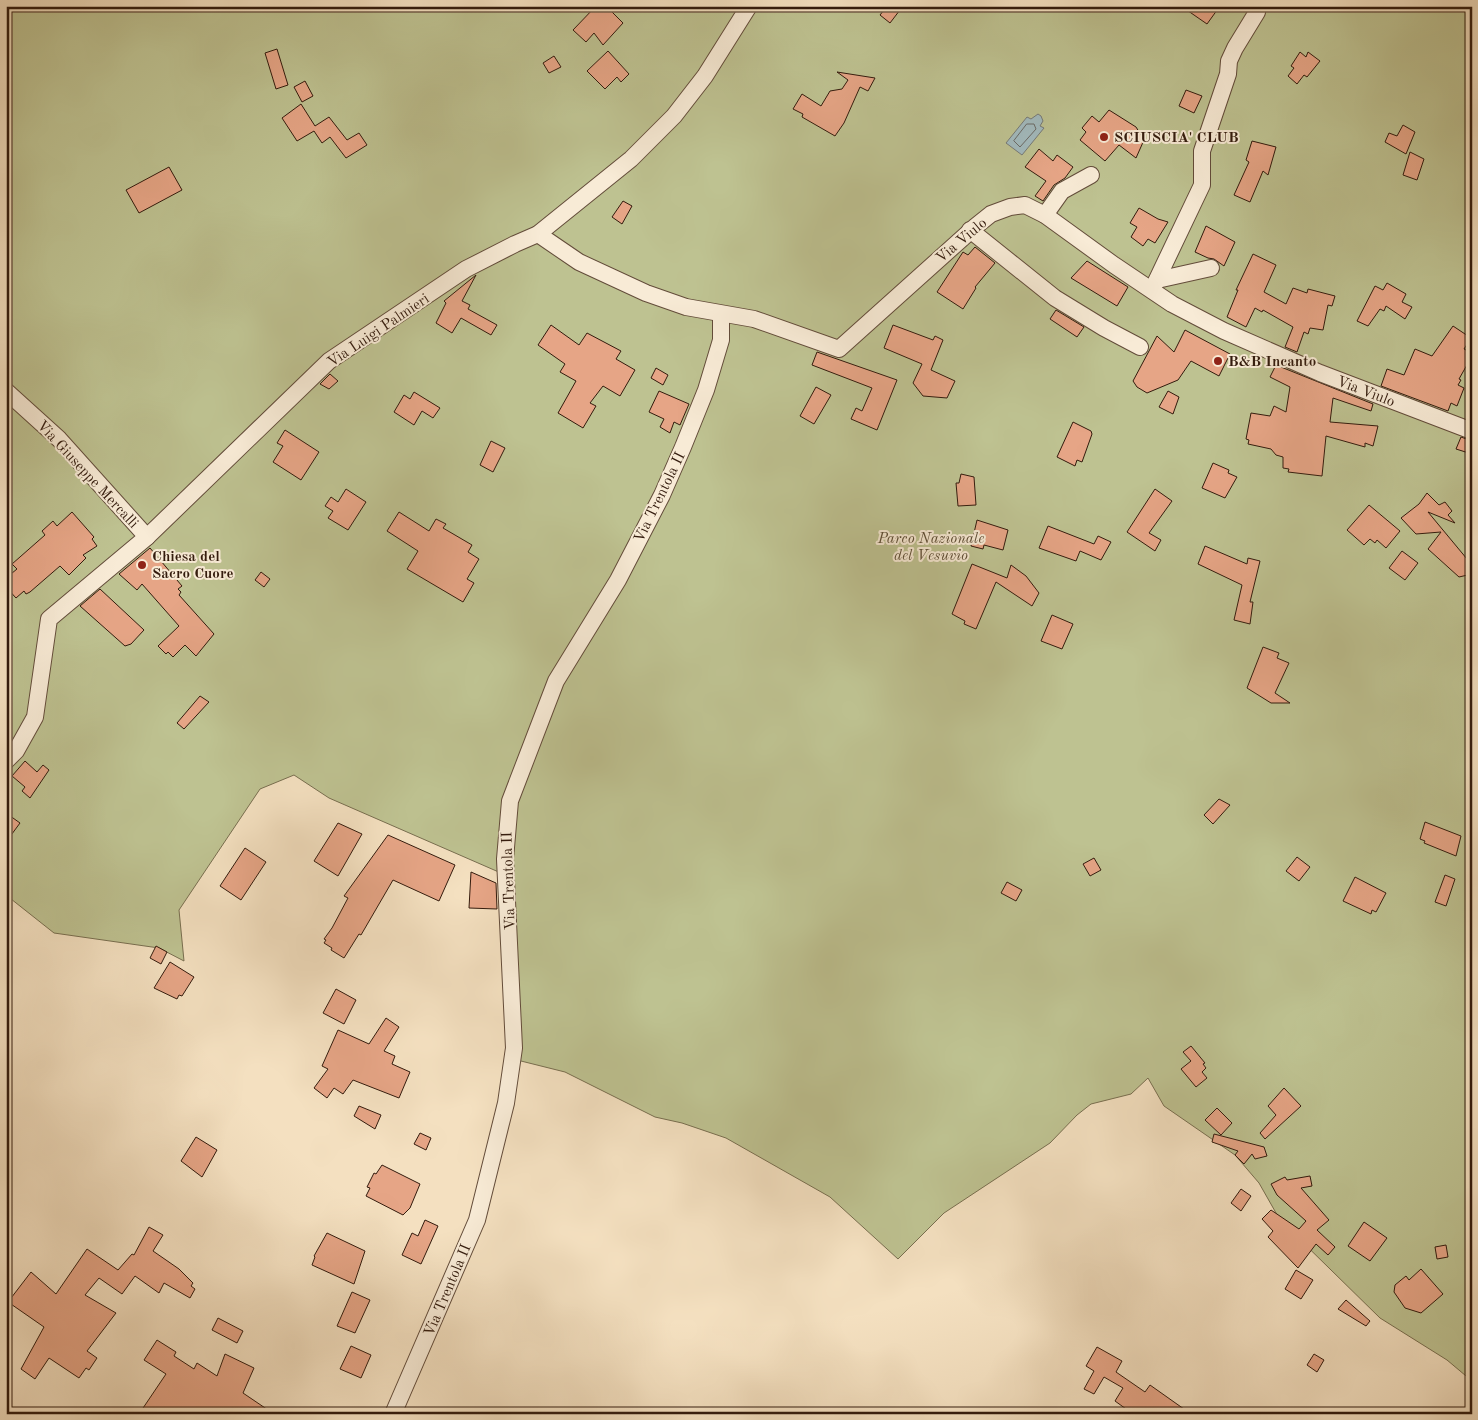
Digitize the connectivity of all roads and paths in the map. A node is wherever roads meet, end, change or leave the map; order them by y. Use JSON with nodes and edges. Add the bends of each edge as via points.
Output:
{"nodes":[{"id":1,"x":749,"y":6,"type":"edge"},
{"id":2,"x":1258,"y":6,"type":"edge"},
{"id":3,"x":1091,"y":175,"type":"dead end"},
{"id":4,"x":1044,"y":215,"type":"junction"},
{"id":5,"x":970,"y":230,"type":"junction"},
{"id":6,"x":538,"y":234,"type":"junction"},
{"id":7,"x":1211,"y":268,"type":"dead end"},
{"id":8,"x":1155,"y":285,"type":"junction"},
{"id":9,"x":721,"y":314,"type":"junction"},
{"id":10,"x":1140,"y":347,"type":"dead end"},
{"id":11,"x":6,"y":391,"type":"edge"},
{"id":12,"x":1472,"y":431,"type":"edge"},
{"id":13,"x":147,"y":537,"type":"junction"},
{"id":14,"x":6,"y":761,"type":"edge"},
{"id":15,"x":392,"y":1414,"type":"edge"}],
"edges":[{"from":1,"to":6,"type":"street","name":"Via Luigi Palmieri","via":[[705,76],[674,116],[631,159]]},
{"from":2,"to":8,"type":"street","via":[[1229,61],[1228,74],[1202,150],[1202,185]]},
{"from":3,"to":4,"type":"street","via":[[1062,191]]},
{"from":4,"to":5,"type":"street","name":"Via Viulo","via":[[1025,205],[1010,207],[991,214]]},
{"from":4,"to":8,"type":"street","name":"Via Viulo"},
{"from":5,"to":9,"type":"street","name":"Via Viulo","via":[[839,349],[754,319]]},
{"from":5,"to":10,"type":"street","via":[[1055,298]]},
{"from":6,"to":9,"type":"street","name":"Via Viulo","via":[[579,262],[619,281],[686,307]]},
{"from":6,"to":13,"type":"street","name":"Via Luigi Palmieri","via":[[466,269],[330,361]]},
{"from":7,"to":8,"type":"street"},
{"from":8,"to":12,"type":"street","name":"Via Viulo","via":[[1172,304],[1243,341]]},
{"from":9,"to":15,"type":"street","name":"Via Trentola II","via":[[721,340],[714,365],[683,447],[618,580],[556,681],[510,801],[505,859],[514,1048],[508,1094],[477,1220]]},
{"from":11,"to":13,"type":"street","name":"Via Giuseppe Mercalli","via":[[59,439]]},
{"from":13,"to":14,"type":"street","name":"Via Luigi Palmieri","via":[[49,619],[35,717],[16,751]]}]}
